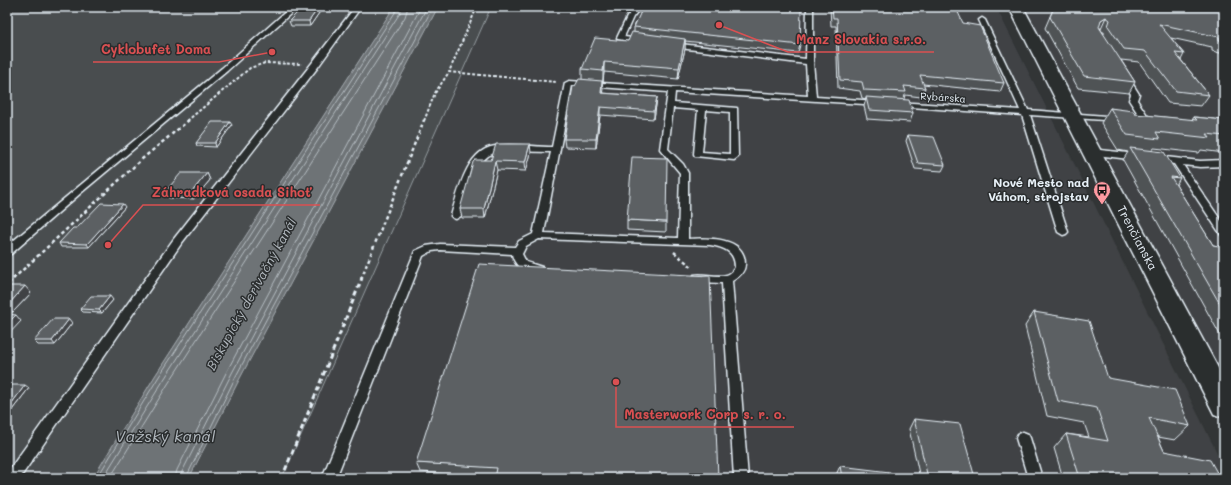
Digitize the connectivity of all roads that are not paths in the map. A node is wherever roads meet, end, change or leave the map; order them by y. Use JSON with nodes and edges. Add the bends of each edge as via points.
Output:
{"nodes":[{"id":1,"x":295,"y":7,"type":"edge"},
{"id":2,"x":358,"y":7,"type":"edge"},
{"id":3,"x":638,"y":7,"type":"edge"},
{"id":4,"x":810,"y":7,"type":"edge"},
{"id":5,"x":1015,"y":8,"type":"edge"},
{"id":6,"x":982,"y":20,"type":"dead end"},
{"id":7,"x":652,"y":42,"type":"edge"},
{"id":8,"x":667,"y":44,"type":"edge"},
{"id":9,"x":809,"y":62,"type":"junction"},
{"id":10,"x":1119,"y":68,"type":"edge"},
{"id":11,"x":672,"y":89,"type":"junction"},
{"id":12,"x":812,"y":98,"type":"junction"},
{"id":13,"x":670,"y":105,"type":"junction"},
{"id":14,"x":702,"y":107,"type":"junction"},
{"id":15,"x":1025,"y":113,"type":"junction"},
{"id":16,"x":1072,"y":115,"type":"junction"},
{"id":17,"x":555,"y":150,"type":"junction"},
{"id":18,"x":1092,"y":152,"type":"junction"},
{"id":19,"x":1177,"y":162,"type":"junction"},
{"id":20,"x":1224,"y":163,"type":"edge"},
{"id":21,"x":456,"y":216,"type":"dead end"},
{"id":22,"x":1063,"y":232,"type":"dead end"},
{"id":23,"x":1224,"y":233,"type":"edge"},
{"id":24,"x":538,"y":236,"type":"junction"},
{"id":25,"x":683,"y":242,"type":"junction"},
{"id":26,"x":517,"y":251,"type":"junction"},
{"id":27,"x":7,"y":252,"type":"edge"},
{"id":28,"x":548,"y":271,"type":"edge"},
{"id":29,"x":690,"y":278,"type":"edge"},
{"id":30,"x":727,"y":278,"type":"junction"},
{"id":31,"x":1224,"y":406,"type":"edge"},
{"id":32,"x":1023,"y":438,"type":"dead end"},
{"id":33,"x":12,"y":478,"type":"edge"},
{"id":34,"x":329,"y":478,"type":"edge"},
{"id":35,"x":741,"y":478,"type":"edge"},
{"id":36,"x":1035,"y":478,"type":"edge"}],
"edges":[{"from":1,"to":27,"type":"lane","via":[[232,64],[84,185]]},
{"from":2,"to":33,"type":"lane","via":[[316,65],[177,242]]},
{"from":3,"to":7,"type":"lane","via":[[620,38]]},
{"from":4,"to":9,"type":"lane"},
{"from":5,"to":16,"type":"main road","name":"Trenčianska"},
{"from":6,"to":15,"type":"lane"},
{"from":8,"to":9,"type":"lane"},
{"from":9,"to":12,"type":"lane"},
{"from":10,"to":16,"type":"lane","name":"Rybárska","via":[[1135,94],[1133,100],[1151,122]]},
{"from":11,"to":12,"type":"lane","name":"Rybárska"},
{"from":11,"to":13,"type":"lane"},
{"from":11,"to":17,"type":"lane","name":"Rybárska","via":[[569,82]]},
{"from":12,"to":15,"type":"lane","name":"Rybárska"},
{"from":13,"to":14,"type":"lane"},
{"from":13,"to":25,"type":"lane","via":[[664,148],[684,173]]},
{"from":14,"to":14,"type":"lane","via":[[734,110],[734,157],[698,154]]},
{"from":15,"to":16,"type":"lane","name":"Rybárska"},
{"from":15,"to":22,"type":"lane"},
{"from":16,"to":18,"type":"main road","name":"Trenčianska"},
{"from":17,"to":21,"type":"lane","via":[[496,148],[484,154],[468,174]]},
{"from":17,"to":24,"type":"lane"},
{"from":18,"to":19,"type":"lane"},
{"from":18,"to":31,"type":"main road","name":"Trenčianska"},
{"from":19,"to":20,"type":"lane"},
{"from":19,"to":23,"type":"lane"},
{"from":24,"to":25,"type":"lane"},
{"from":24,"to":26,"type":"lane","via":[[522,243]]},
{"from":25,"to":30,"type":"lane","via":[[722,244],[734,250],[740,267],[735,274]]},
{"from":26,"to":28,"type":"lane","via":[[518,259],[525,267]]},
{"from":26,"to":34,"type":"lane","via":[[440,247],[430,248],[420,254]]},
{"from":29,"to":30,"type":"lane"},
{"from":30,"to":35,"type":"lane"},
{"from":32,"to":36,"type":"lane"}]}
